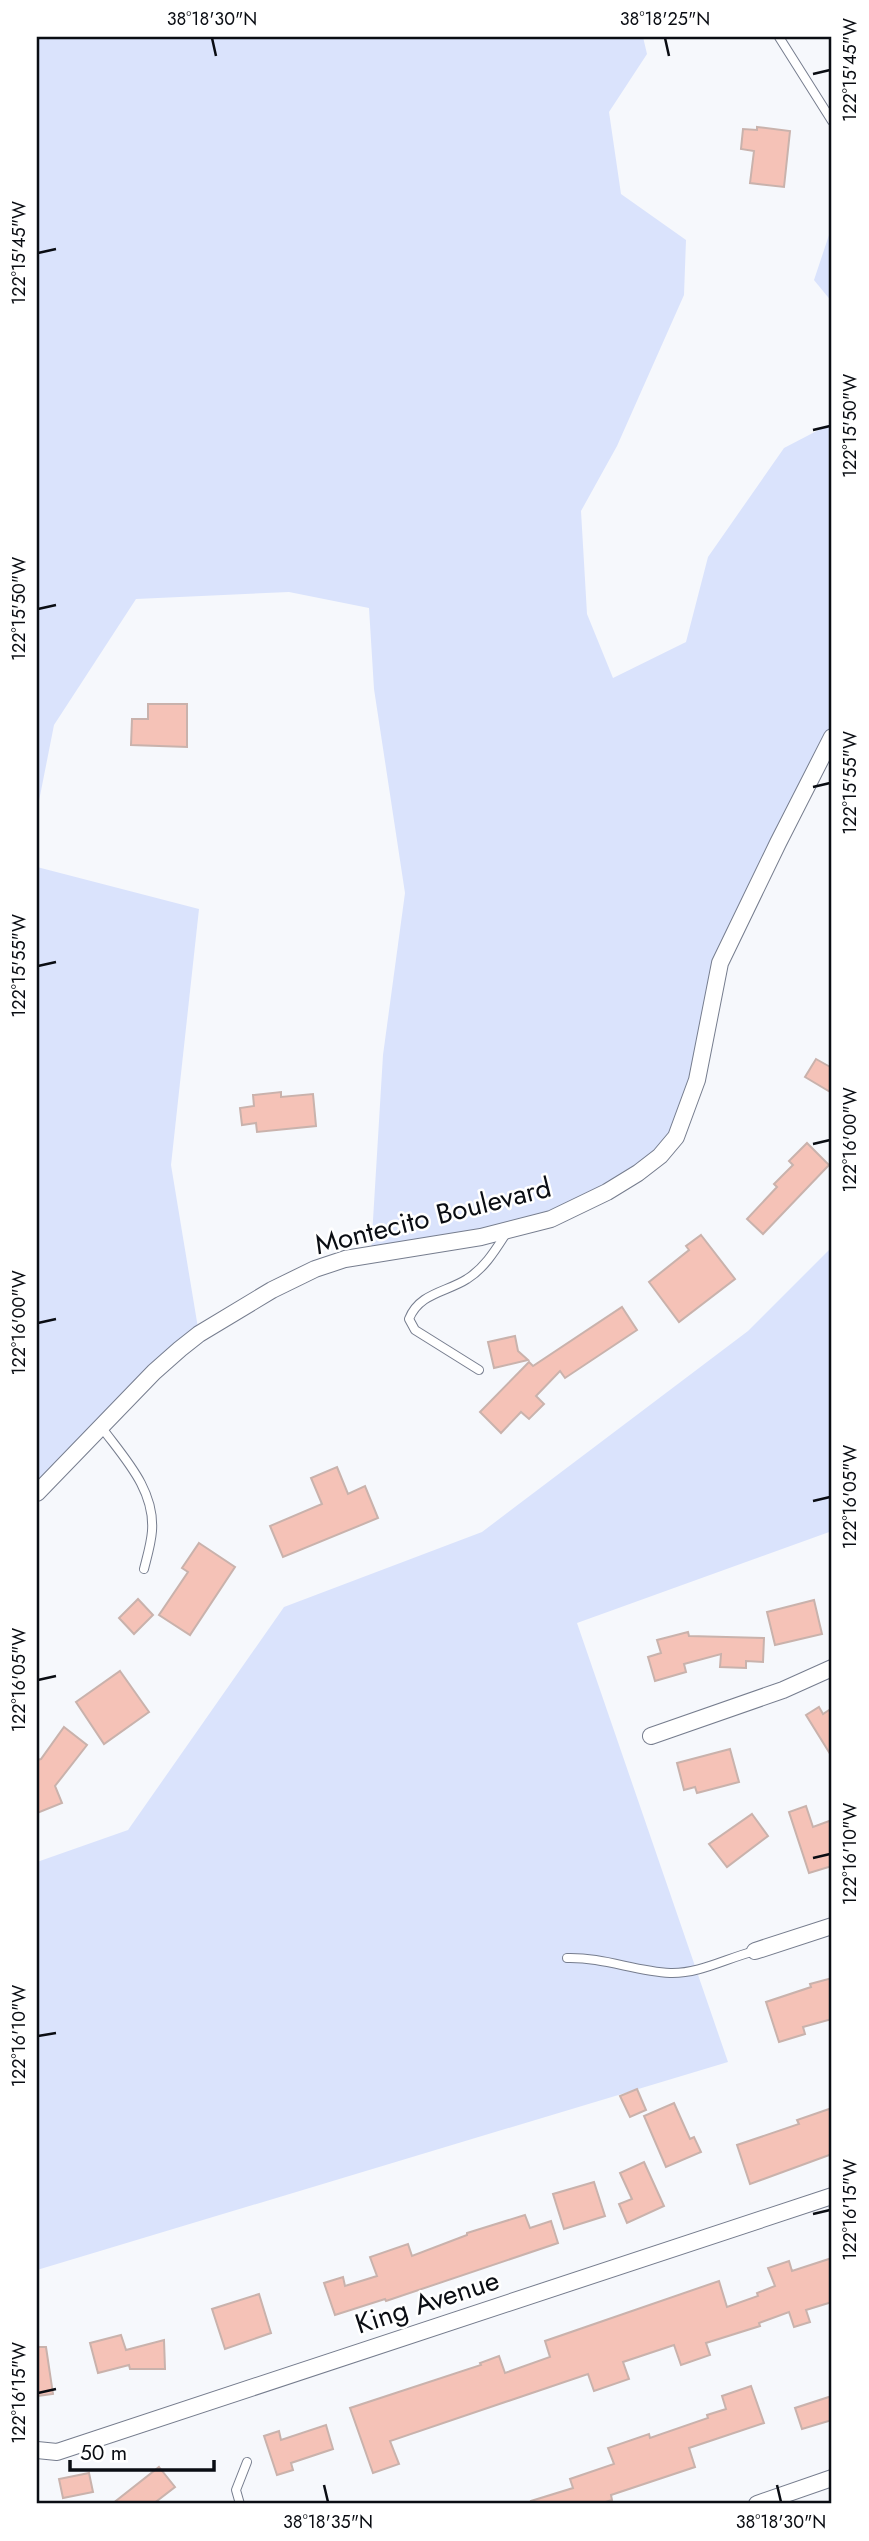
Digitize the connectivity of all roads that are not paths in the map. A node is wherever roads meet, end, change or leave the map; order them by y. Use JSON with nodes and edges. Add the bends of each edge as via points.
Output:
{"nodes":[{"id":1,"x":779,"y":37,"type":"edge"},
{"id":2,"x":832,"y":121,"type":"edge"},
{"id":3,"x":832,"y":737,"type":"edge"},
{"id":4,"x":509,"y":1230,"type":"junction"},
{"id":5,"x":479,"y":1370,"type":"dead end"},
{"id":6,"x":102,"y":1428,"type":"junction"},
{"id":7,"x":37,"y":1493,"type":"edge"},
{"id":8,"x":144,"y":1569,"type":"dead end"},
{"id":9,"x":832,"y":1668,"type":"edge"},
{"id":10,"x":651,"y":1736,"type":"dead end"},
{"id":11,"x":832,"y":1926,"type":"edge"},
{"id":12,"x":755,"y":1951,"type":"joint"},
{"id":13,"x":567,"y":1958,"type":"dead end"},
{"id":14,"x":832,"y":2196,"type":"edge"},
{"id":15,"x":37,"y":2450,"type":"edge"},
{"id":16,"x":247,"y":2462,"type":"dead end"},
{"id":17,"x":832,"y":2478,"type":"edge"},
{"id":18,"x":240,"y":2504,"type":"edge"},
{"id":19,"x":757,"y":2504,"type":"edge"}],
"edges":[{"from":1,"to":2,"type":"lane"},
{"from":3,"to":4,"type":"street","name":"Montecito Boulevard","via":[[720,963],[697,1080],[676,1137],[660,1156],[607,1192],[551,1219]]},
{"from":4,"to":5,"type":"lane","via":[[486,1263],[468,1279],[426,1297],[410,1314],[415,1330]]},
{"from":4,"to":6,"type":"street","name":"Montecito Boulevard","via":[[345,1259],[315,1269],[199,1334],[154,1372]]},
{"from":6,"to":7,"type":"street","name":"Montecito Boulevard"},
{"from":6,"to":8,"type":"lane","via":[[150,1499],[152,1531]]},
{"from":9,"to":10,"type":"street"},
{"from":11,"to":12,"type":"street"},
{"from":12,"to":13,"type":"lane","via":[[672,1973],[586,1957]]},
{"from":14,"to":15,"type":"street","name":"King Avenue","via":[[57,2452]]},
{"from":16,"to":18,"type":"lane","via":[[236,2490]]},
{"from":17,"to":19,"type":"street"}]}
